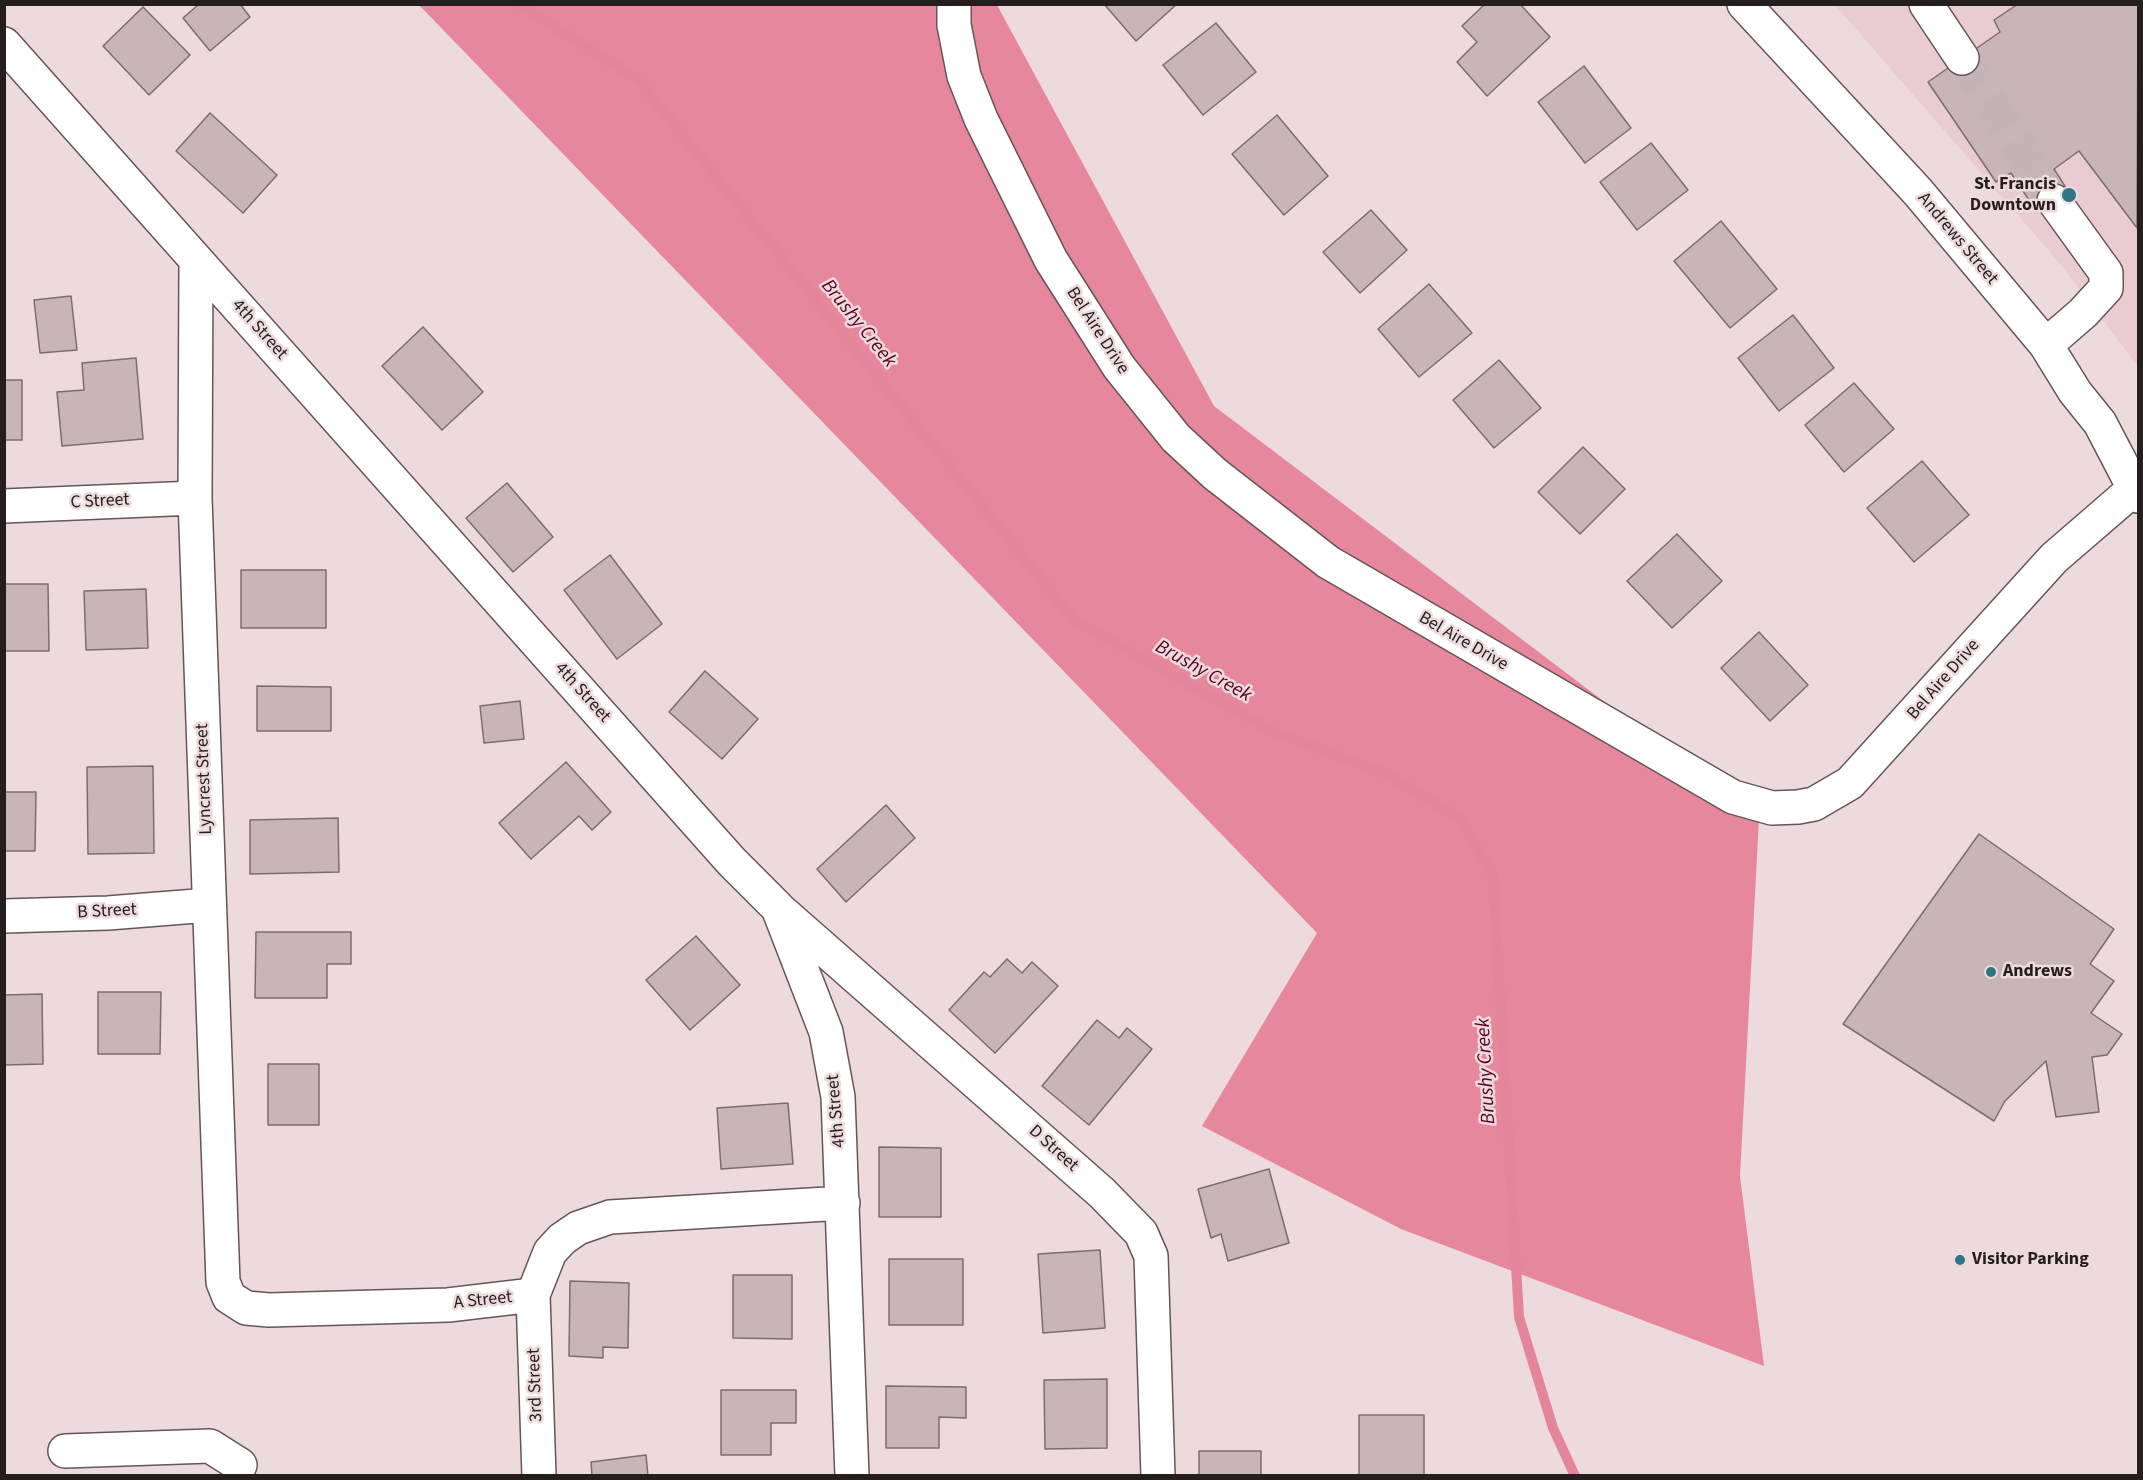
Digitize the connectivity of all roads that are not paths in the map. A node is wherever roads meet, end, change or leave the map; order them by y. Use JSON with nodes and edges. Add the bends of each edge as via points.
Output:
{"nodes":[{"id":1,"x":954,"y":4,"type":"edge"},
{"id":2,"x":1744,"y":4,"type":"edge"},
{"id":3,"x":1926,"y":4,"type":"edge"},
{"id":4,"x":4,"y":44,"type":"edge"},
{"id":5,"x":1962,"y":58,"type":"tunnel mouth"},
{"id":6,"x":2054,"y":201,"type":"tunnel mouth"},
{"id":7,"x":196,"y":260,"type":"junction"},
{"id":8,"x":2046,"y":345,"type":"junction"},
{"id":9,"x":2137,"y":492,"type":"edge"},
{"id":10,"x":195,"y":498,"type":"junction"},
{"id":11,"x":4,"y":506,"type":"edge"},
{"id":12,"x":209,"y":905,"type":"junction"},
{"id":13,"x":778,"y":909,"type":"junction"},
{"id":14,"x":4,"y":916,"type":"edge"},
{"id":15,"x":843,"y":1203,"type":"junction"},
{"id":16,"x":533,"y":1295,"type":"junction"},
{"id":17,"x":229,"y":1297,"type":"joint"},
{"id":18,"x":65,"y":1451,"type":"dead end"},
{"id":19,"x":240,"y":1465,"type":"dead end"},
{"id":20,"x":539,"y":1476,"type":"edge"},
{"id":21,"x":852,"y":1476,"type":"edge"},
{"id":22,"x":1158,"y":1476,"type":"edge"}],
"edges":[{"from":1,"to":9,"type":"street","name":"Bel Aire Drive","via":[[964,76],[981,120],[1051,260],[1119,367],[1176,438],[1215,474],[1328,562],[1733,797],[1772,808],[1798,807],[1814,804],[1850,783],[2054,558]]},
{"from":2,"to":8,"type":"street","name":"Andrews Street","via":[[1918,192]]},
{"from":3,"to":5,"type":"street"},
{"from":4,"to":7,"type":"street","name":"4th Street"},
{"from":6,"to":8,"type":"street","via":[[2106,273],[2106,288]]},
{"from":7,"to":10,"type":"street","name":"Lyncrest Street"},
{"from":7,"to":13,"type":"street","name":"4th Street"},
{"from":8,"to":9,"type":"street","name":"Andrews Street","via":[[2100,423]]},
{"from":10,"to":11,"type":"street","name":"C Street"},
{"from":10,"to":12,"type":"street","name":"Lyncrest Street"},
{"from":12,"to":14,"type":"street","name":"B Street"},
{"from":12,"to":17,"type":"street","name":"Lyncrest Street","via":[[223,1282]]},
{"from":13,"to":15,"type":"street","name":"4th Street","via":[[826,1032],[838,1097]]},
{"from":13,"to":22,"type":"street","name":"D Street","via":[[1094,1185],[1141,1233],[1151,1256]]},
{"from":15,"to":16,"type":"street","name":"A Street","via":[[610,1217],[578,1228],[550,1251]]},
{"from":15,"to":21,"type":"street","name":"4th Street"},
{"from":16,"to":17,"type":"street","name":"A Street","via":[[448,1305],[269,1310],[246,1308]]},
{"from":16,"to":20,"type":"street","name":"3rd Street"},
{"from":18,"to":19,"type":"street","via":[[210,1446]]}]}
